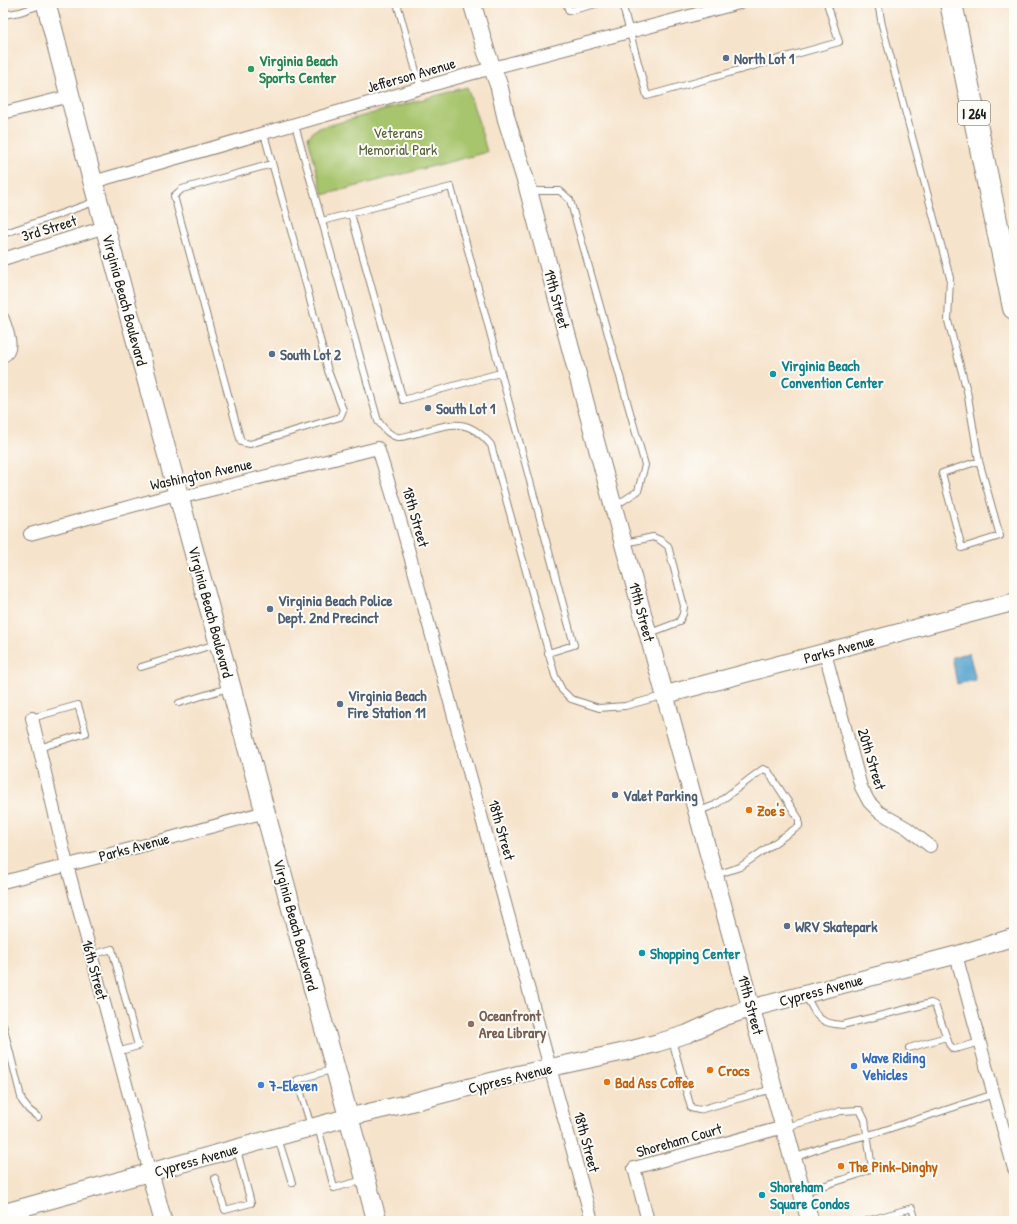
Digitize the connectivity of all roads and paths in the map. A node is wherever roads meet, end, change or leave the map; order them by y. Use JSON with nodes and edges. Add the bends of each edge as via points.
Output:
{"nodes":[{"id":1,"x":46,"y":3,"type":"edge"},
{"id":2,"x":397,"y":3,"type":"edge"},
{"id":3,"x":472,"y":3,"type":"edge"},
{"id":4,"x":566,"y":3,"type":"edge"},
{"id":5,"x":600,"y":3,"type":"edge"},
{"id":6,"x":622,"y":3,"type":"edge"},
{"id":7,"x":739,"y":3,"type":"edge"},
{"id":8,"x":827,"y":3,"type":"edge"},
{"id":9,"x":878,"y":3,"type":"edge"},
{"id":10,"x":950,"y":3,"type":"edge"},
{"id":11,"x":3,"y":15,"type":"edge"},
{"id":12,"x":630,"y":32,"type":"junction"},
{"id":13,"x":492,"y":68,"type":"junction"},
{"id":14,"x":421,"y":89,"type":"junction"},
{"id":15,"x":70,"y":96,"type":"junction"},
{"id":16,"x":3,"y":113,"type":"edge"},
{"id":17,"x":295,"y":125,"type":"junction"},
{"id":18,"x":264,"y":134,"type":"junction"},
{"id":19,"x":272,"y":164,"type":"junction"},
{"id":20,"x":93,"y":182,"type":"junction"},
{"id":21,"x":528,"y":191,"type":"junction"},
{"id":22,"x":98,"y":201,"type":"junction"},
{"id":23,"x":351,"y":214,"type":"junction"},
{"id":24,"x":322,"y":221,"type":"junction"},
{"id":25,"x":105,"y":227,"type":"junction"},
{"id":26,"x":3,"y":234,"type":"edge"},
{"id":27,"x":3,"y":259,"type":"edge"},
{"id":28,"x":1014,"y":308,"type":"edge"},
{"id":29,"x":3,"y":319,"type":"edge"},
{"id":30,"x":3,"y":356,"type":"edge"},
{"id":31,"x":500,"y":373,"type":"junction"},
{"id":32,"x":378,"y":448,"type":"joint"},
{"id":33,"x":979,"y":461,"type":"junction"},
{"id":34,"x":179,"y":495,"type":"junction"},
{"id":35,"x":614,"y":507,"type":"junction"},
{"id":36,"x":30,"y":534,"type":"dead end"},
{"id":37,"x":624,"y":543,"type":"junction"},
{"id":38,"x":1014,"y":602,"type":"edge"},
{"id":39,"x":648,"y":633,"type":"junction"},
{"id":40,"x":220,"y":643,"type":"junction"},
{"id":41,"x":548,"y":653,"type":"junction"},
{"id":42,"x":825,"y":653,"type":"junction"},
{"id":43,"x":140,"y":667,"type":"dead end"},
{"id":44,"x":232,"y":687,"type":"junction"},
{"id":45,"x":664,"y":695,"type":"junction"},
{"id":46,"x":179,"y":703,"type":"dead end"},
{"id":47,"x":32,"y":718,"type":"joint"},
{"id":48,"x":39,"y":748,"type":"junction"},
{"id":49,"x":265,"y":812,"type":"junction"},
{"id":50,"x":697,"y":812,"type":"junction"},
{"id":51,"x":930,"y":846,"type":"dead end"},
{"id":52,"x":67,"y":865,"type":"junction"},
{"id":53,"x":715,"y":875,"type":"junction"},
{"id":54,"x":3,"y":882,"type":"edge"},
{"id":55,"x":1014,"y":937,"type":"edge"},
{"id":56,"x":91,"y":955,"type":"junction"},
{"id":57,"x":956,"y":955,"type":"junction"},
{"id":58,"x":806,"y":995,"type":"junction"},
{"id":59,"x":752,"y":1008,"type":"junction"},
{"id":60,"x":3,"y":1025,"type":"edge"},
{"id":61,"x":946,"y":1037,"type":"junction"},
{"id":62,"x":671,"y":1038,"type":"junction"},
{"id":63,"x":980,"y":1042,"type":"junction"},
{"id":64,"x":909,"y":1048,"type":"dead end"},
{"id":65,"x":117,"y":1052,"type":"junction"},
{"id":66,"x":550,"y":1067,"type":"junction"},
{"id":67,"x":336,"y":1068,"type":"junction"},
{"id":68,"x":774,"y":1089,"type":"junction"},
{"id":69,"x":994,"y":1094,"type":"junction"},
{"id":70,"x":38,"y":1117,"type":"dead end"},
{"id":71,"x":349,"y":1117,"type":"junction"},
{"id":72,"x":315,"y":1127,"type":"junction"},
{"id":73,"x":784,"y":1127,"type":"junction"},
{"id":74,"x":868,"y":1135,"type":"junction"},
{"id":75,"x":278,"y":1137,"type":"junction"},
{"id":76,"x":237,"y":1149,"type":"junction"},
{"id":77,"x":793,"y":1158,"type":"junction"},
{"id":78,"x":1014,"y":1169,"type":"edge"},
{"id":79,"x":150,"y":1173,"type":"junction"},
{"id":80,"x":215,"y":1178,"type":"dead end"},
{"id":81,"x":366,"y":1179,"type":"junction"},
{"id":82,"x":292,"y":1182,"type":"dead end"},
{"id":83,"x":802,"y":1192,"type":"junction"},
{"id":84,"x":3,"y":1213,"type":"edge"},
{"id":85,"x":163,"y":1221,"type":"edge"},
{"id":86,"x":377,"y":1221,"type":"edge"},
{"id":87,"x":592,"y":1221,"type":"edge"},
{"id":88,"x":648,"y":1221,"type":"edge"},
{"id":89,"x":810,"y":1221,"type":"edge"},
{"id":90,"x":867,"y":1221,"type":"edge"},
{"id":91,"x":916,"y":1221,"type":"edge"}],
"edges":[{"from":1,"to":11,"type":"lane"},
{"from":1,"to":15,"type":"main road","name":"Virginia Beach Boulevard"},
{"from":2,"to":14,"type":"lane"},
{"from":3,"to":13,"type":"street","name":"19th Street"},
{"from":4,"to":5,"type":"lane","via":[[569,12]]},
{"from":6,"to":12,"type":"lane"},
{"from":7,"to":12,"type":"street","name":"Jefferson Avenue"},
{"from":8,"to":12,"type":"lane","via":[[839,42],[647,96]]},
{"from":9,"to":33,"type":"lane","via":[[950,278],[948,321],[967,391]]},
{"from":10,"to":28,"type":"highway","number":"I 264"},
{"from":12,"to":13,"type":"street","name":"Jefferson Avenue"},
{"from":13,"to":14,"type":"street","name":"Jefferson Avenue"},
{"from":13,"to":21,"type":"street","name":"19th Street"},
{"from":14,"to":17,"type":"street","name":"Jefferson Avenue"},
{"from":15,"to":16,"type":"street"},
{"from":15,"to":20,"type":"main road","name":"Virginia Beach Boulevard"},
{"from":17,"to":18,"type":"street","name":"Jefferson Avenue"},
{"from":17,"to":24,"type":"lane"},
{"from":18,"to":19,"type":"lane"},
{"from":18,"to":20,"type":"street","name":"Jefferson Avenue"},
{"from":19,"to":19,"type":"lane","via":[[328,371],[343,410],[340,417],[250,444],[241,442],[174,196],[182,189]]},
{"from":20,"to":22,"type":"main road","name":"Virginia Beach Boulevard"},
{"from":21,"to":35,"type":"street","name":"19th Street"},
{"from":21,"to":35,"type":"lane","via":[[560,192],[570,200],[645,465],[638,491]]},
{"from":22,"to":25,"type":"main road","name":"Virginia Beach Boulevard"},
{"from":22,"to":26,"type":"lane"},
{"from":23,"to":24,"type":"lane"},
{"from":23,"to":31,"type":"lane","via":[[403,400]]},
{"from":23,"to":31,"type":"lane","via":[[451,187]]},
{"from":24,"to":41,"type":"lane","via":[[378,421],[389,434],[397,437],[447,425],[469,426],[491,445]]},
{"from":25,"to":27,"type":"street","name":"3rd Street"},
{"from":25,"to":34,"type":"main road","name":"Virginia Beach Boulevard"},
{"from":29,"to":30,"type":"street","via":[[10,345]]},
{"from":31,"to":41,"type":"lane","via":[[574,645]]},
{"from":32,"to":34,"type":"street","name":"Washington Avenue","via":[[187,496]]},
{"from":32,"to":66,"type":"street","name":"18th Street","via":[[401,522]]},
{"from":33,"to":33,"type":"lane","via":[[1000,536],[962,548],[942,473]]},
{"from":34,"to":36,"type":"street","name":"Washington Avenue"},
{"from":34,"to":40,"type":"main road","name":"Virginia Beach Boulevard"},
{"from":35,"to":37,"type":"street","name":"19th Street"},
{"from":37,"to":39,"type":"street","name":"19th Street"},
{"from":37,"to":39,"type":"lane","via":[[653,537],[668,546],[684,606],[679,622]]},
{"from":38,"to":42,"type":"street","name":"Parks Avenue"},
{"from":39,"to":45,"type":"street","name":"19th Street"},
{"from":40,"to":43,"type":"lane"},
{"from":40,"to":44,"type":"main road","name":"Virginia Beach Boulevard"},
{"from":41,"to":45,"type":"lane","via":[[554,676],[571,699],[599,708],[613,708]]},
{"from":42,"to":45,"type":"street","name":"Parks Avenue"},
{"from":42,"to":51,"type":"street","name":"20th Street","via":[[861,786],[869,802]]},
{"from":44,"to":46,"type":"lane"},
{"from":44,"to":49,"type":"main road","name":"Virginia Beach Boulevard"},
{"from":45,"to":50,"type":"street","name":"19th Street"},
{"from":47,"to":48,"type":"street","name":"16th Street"},
{"from":47,"to":48,"type":"lane","via":[[78,705],[86,733]]},
{"from":48,"to":52,"type":"street","name":"16th Street"},
{"from":49,"to":52,"type":"street","name":"Parks Avenue"},
{"from":49,"to":67,"type":"main road","name":"Virginia Beach Boulevard"},
{"from":50,"to":53,"type":"street","name":"19th Street"},
{"from":50,"to":53,"type":"lane","via":[[715,805],[763,769],[768,770],[799,819],[799,826],[740,867]]},
{"from":52,"to":54,"type":"street","name":"Parks Avenue"},
{"from":52,"to":56,"type":"street","name":"16th Street"},
{"from":53,"to":59,"type":"street","name":"19th Street"},
{"from":55,"to":57,"type":"street","name":"Cypress Avenue"},
{"from":56,"to":65,"type":"street","name":"16th Street"},
{"from":56,"to":65,"type":"lane","via":[[112,949],[138,1046]]},
{"from":57,"to":58,"type":"street","name":"Cypress Avenue"},
{"from":57,"to":63,"type":"street"},
{"from":58,"to":59,"type":"street","name":"Cypress Avenue"},
{"from":58,"to":61,"type":"lane","via":[[818,1018],[830,1024],[842,1025],[931,1003],[935,1005]]},
{"from":59,"to":62,"type":"street","name":"Cypress Avenue"},
{"from":59,"to":68,"type":"street","name":"19th Street"},
{"from":60,"to":70,"type":"lane","via":[[22,1101]]},
{"from":61,"to":63,"type":"lane","via":[[953,1049]]},
{"from":61,"to":64,"type":"lane"},
{"from":62,"to":66,"type":"street","name":"Cypress Avenue","via":[[623,1052]]},
{"from":62,"to":68,"type":"lane","via":[[691,1108],[699,1110]]},
{"from":63,"to":69,"type":"street"},
{"from":65,"to":79,"type":"street","name":"16th Street"},
{"from":66,"to":71,"type":"street","name":"Cypress Avenue"},
{"from":66,"to":87,"type":"street","name":"18th Street"},
{"from":67,"to":71,"type":"main road","name":"Virginia Beach Boulevard"},
{"from":67,"to":72,"type":"lane","via":[[297,1080]]},
{"from":68,"to":73,"type":"street","name":"19th Street"},
{"from":69,"to":74,"type":"lane"},
{"from":69,"to":78,"type":"street"},
{"from":71,"to":72,"type":"street","name":"Cypress Avenue"},
{"from":71,"to":81,"type":"main road","name":"Virginia Beach Boulevard"},
{"from":72,"to":75,"type":"street","name":"Cypress Avenue"},
{"from":72,"to":81,"type":"lane","via":[[334,1188]]},
{"from":73,"to":74,"type":"lane","via":[[841,1111],[860,1110]]},
{"from":73,"to":77,"type":"street","name":"19th Street"},
{"from":73,"to":88,"type":"street","name":"Shoreham Court","via":[[634,1168]]},
{"from":74,"to":77,"type":"lane","via":[[828,1145]]},
{"from":74,"to":83,"type":"lane","via":[[872,1168]]},
{"from":75,"to":76,"type":"street","name":"Cypress Avenue"},
{"from":75,"to":82,"type":"lane"},
{"from":76,"to":79,"type":"street","name":"Cypress Avenue"},
{"from":76,"to":80,"type":"lane","via":[[251,1203],[224,1210]]},
{"from":77,"to":83,"type":"street","name":"19th Street"},
{"from":79,"to":84,"type":"street","name":"Cypress Avenue"},
{"from":79,"to":85,"type":"street","name":"16th Street"},
{"from":81,"to":86,"type":"main road","name":"Virginia Beach Boulevard"},
{"from":83,"to":89,"type":"street","name":"19th Street"},
{"from":90,"to":91,"type":"lane","via":[[912,1208]]}]}
